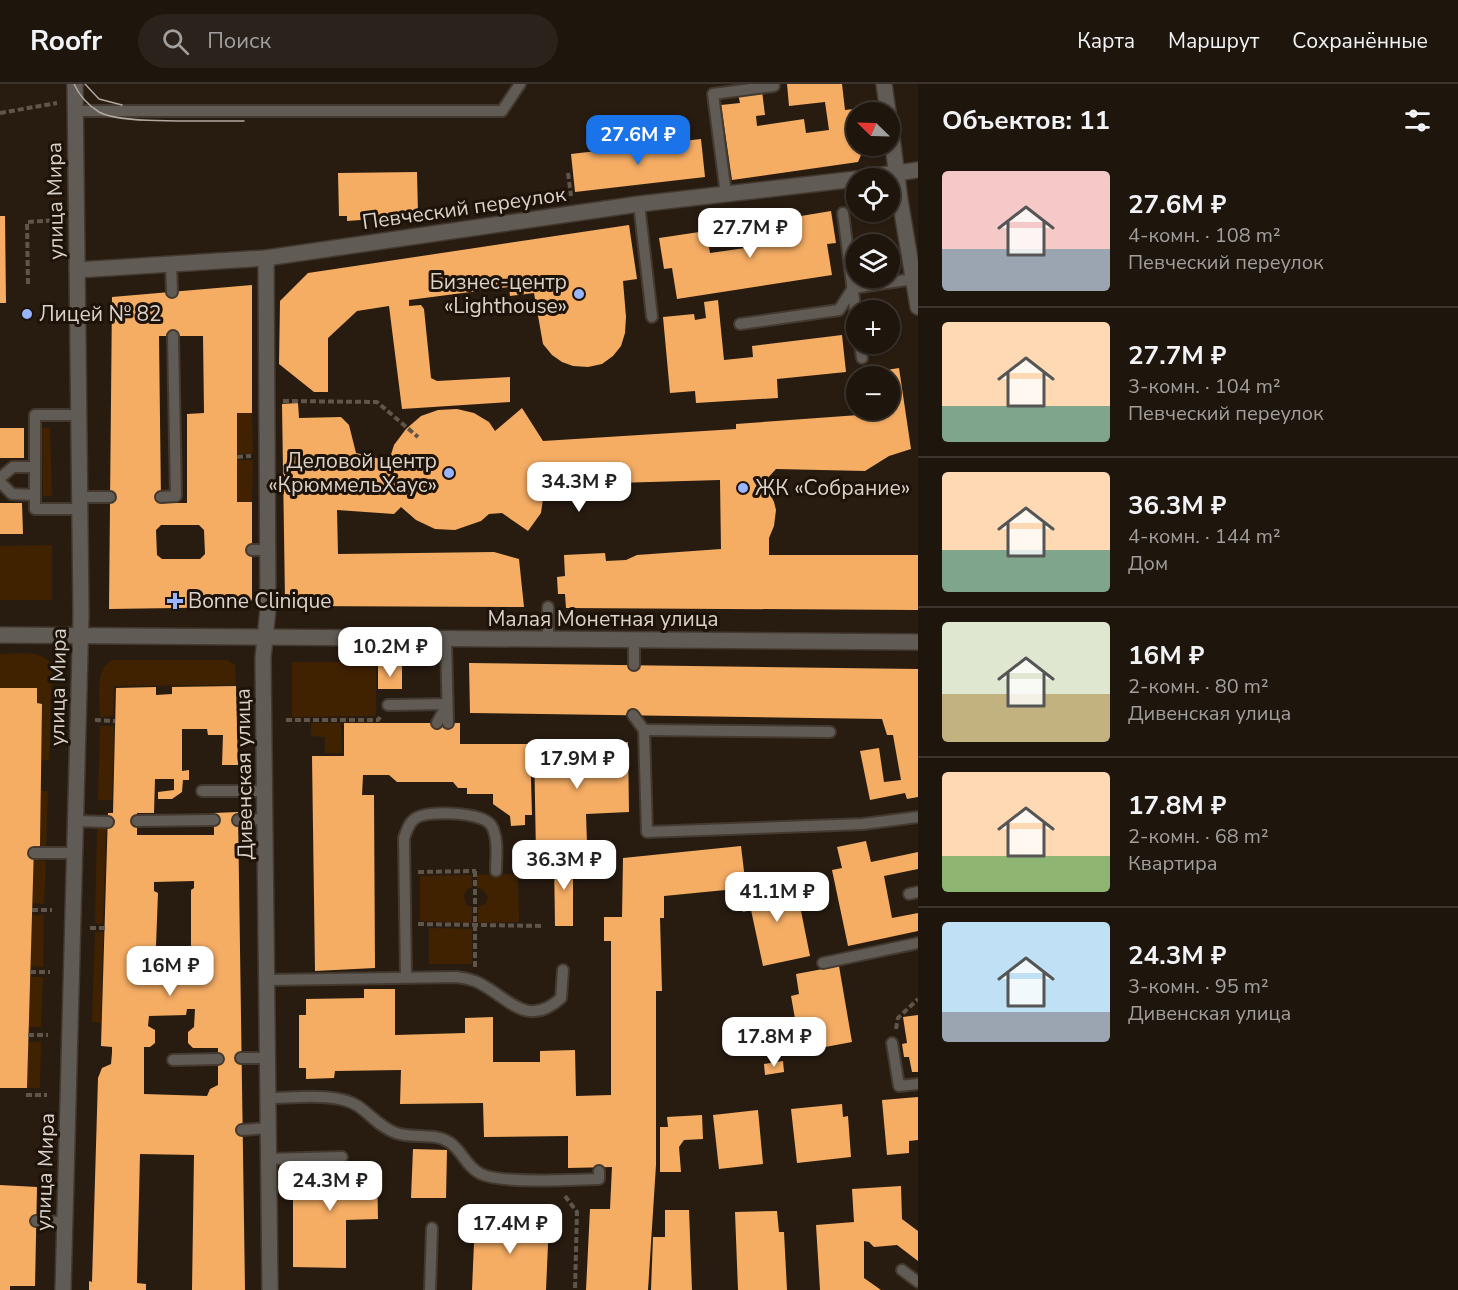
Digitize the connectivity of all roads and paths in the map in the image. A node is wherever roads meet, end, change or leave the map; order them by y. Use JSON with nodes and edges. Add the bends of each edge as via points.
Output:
{"nodes":[{"id":1,"x":75,"y":84,"type":"edge"},
{"id":2,"x":520,"y":84,"type":"edge"},
{"id":3,"x":773,"y":84,"type":"edge"},
{"id":4,"x":884,"y":84,"type":"edge"},
{"id":5,"x":887,"y":102,"type":"edge"},
{"id":6,"x":57,"y":103,"type":"dead end"},
{"id":7,"x":0,"y":108,"type":"edge"},
{"id":8,"x":75,"y":111,"type":"junction"},
{"id":9,"x":2,"y":113,"type":"edge"},
{"id":10,"x":918,"y":170,"type":"edge"},
{"id":11,"x":900,"y":172,"type":"edge"},
{"id":12,"x":568,"y":173,"type":"dead end"},
{"id":13,"x":846,"y":180,"type":"edge"},
{"id":14,"x":571,"y":194,"type":"dead end"},
{"id":15,"x":726,"y":194,"type":"junction"},
{"id":16,"x":900,"y":198,"type":"edge"},
{"id":17,"x":639,"y":204,"type":"junction"},
{"id":18,"x":843,"y":213,"type":"dead end"},
{"id":19,"x":59,"y":220,"type":"dead end"},
{"id":20,"x":846,"y":236,"type":"edge"},
{"id":21,"x":266,"y":258,"type":"junction"},
{"id":22,"x":171,"y":264,"type":"junction"},
{"id":23,"x":77,"y":270,"type":"junction"},
{"id":24,"x":913,"y":279,"type":"junction"},
{"id":25,"x":900,"y":281,"type":"edge"},
{"id":26,"x":28,"y":284,"type":"dead end"},
{"id":27,"x":853,"y":288,"type":"joint"},
{"id":28,"x":172,"y":292,"type":"dead end"},
{"id":29,"x":854,"y":300,"type":"edge"},
{"id":30,"x":918,"y":307,"type":"edge"},
{"id":31,"x":652,"y":318,"type":"dead end"},
{"id":32,"x":740,"y":324,"type":"dead end"},
{"id":33,"x":173,"y":336,"type":"dead end"},
{"id":34,"x":861,"y":354,"type":"edge"},
{"id":35,"x":862,"y":358,"type":"dead end"},
{"id":36,"x":268,"y":402,"type":"junction"},
{"id":37,"x":79,"y":415,"type":"junction"},
{"id":38,"x":418,"y":437,"type":"dead end"},
{"id":39,"x":256,"y":456,"type":"dead end"},
{"id":40,"x":237,"y":457,"type":"dead end"},
{"id":41,"x":35,"y":467,"type":"junction"},
{"id":42,"x":0,"y":477,"type":"edge"},
{"id":43,"x":0,"y":482,"type":"edge"},
{"id":44,"x":35,"y":495,"type":"junction"},
{"id":45,"x":110,"y":497,"type":"dead end"},
{"id":46,"x":161,"y":497,"type":"dead end"},
{"id":47,"x":80,"y":503,"type":"junction"},
{"id":48,"x":252,"y":550,"type":"dead end"},
{"id":49,"x":268,"y":550,"type":"junction"},
{"id":50,"x":548,"y":607,"type":"dead end"},
{"id":51,"x":0,"y":635,"type":"edge"},
{"id":52,"x":80,"y":636,"type":"junction"},
{"id":53,"x":265,"y":637,"type":"junction"},
{"id":54,"x":446,"y":639,"type":"junction"},
{"id":55,"x":548,"y":639,"type":"junction"},
{"id":56,"x":634,"y":640,"type":"junction"},
{"id":57,"x":918,"y":642,"type":"edge"},
{"id":58,"x":634,"y":665,"type":"dead end"},
{"id":59,"x":447,"y":704,"type":"junction"},
{"id":60,"x":388,"y":705,"type":"joint"},
{"id":61,"x":633,"y":715,"type":"dead end"},
{"id":62,"x":95,"y":720,"type":"dead end"},
{"id":63,"x":286,"y":720,"type":"dead end"},
{"id":64,"x":115,"y":721,"type":"dead end"},
{"id":65,"x":442,"y":723,"type":"dead end"},
{"id":66,"x":644,"y":730,"type":"junction"},
{"id":67,"x":830,"y":732,"type":"dead end"},
{"id":68,"x":202,"y":791,"type":"dead end"},
{"id":69,"x":265,"y":791,"type":"junction"},
{"id":70,"x":918,"y":817,"type":"edge"},
{"id":71,"x":265,"y":819,"type":"junction"},
{"id":72,"x":214,"y":820,"type":"dead end"},
{"id":73,"x":238,"y":820,"type":"dead end"},
{"id":74,"x":76,"y":821,"type":"junction"},
{"id":75,"x":137,"y":821,"type":"dead end"},
{"id":76,"x":108,"y":822,"type":"dead end"},
{"id":77,"x":34,"y":853,"type":"dead end"},
{"id":78,"x":75,"y":853,"type":"junction"},
{"id":79,"x":475,"y":871,"type":"junction"},
{"id":80,"x":496,"y":871,"type":"joint"},
{"id":81,"x":405,"y":872,"type":"junction"},
{"id":82,"x":32,"y":910,"type":"dead end"},
{"id":83,"x":52,"y":910,"type":"dead end"},
{"id":84,"x":406,"y":924,"type":"junction"},
{"id":85,"x":476,"y":926,"type":"junction"},
{"id":86,"x":543,"y":926,"type":"dead end"},
{"id":87,"x":90,"y":928,"type":"dead end"},
{"id":88,"x":105,"y":928,"type":"dead end"},
{"id":89,"x":918,"y":943,"type":"edge"},
{"id":90,"x":823,"y":963,"type":"dead end"},
{"id":91,"x":563,"y":970,"type":"dead end"},
{"id":92,"x":30,"y":972,"type":"dead end"},
{"id":93,"x":50,"y":972,"type":"dead end"},
{"id":94,"x":406,"y":977,"type":"junction"},
{"id":95,"x":470,"y":979,"type":"junction"},
{"id":96,"x":267,"y":980,"type":"junction"},
{"id":97,"x":918,"y":999,"type":"edge"},
{"id":98,"x":28,"y":1035,"type":"dead end"},
{"id":99,"x":48,"y":1035,"type":"dead end"},
{"id":100,"x":892,"y":1043,"type":"joint"},
{"id":101,"x":241,"y":1058,"type":"dead end"},
{"id":102,"x":268,"y":1058,"type":"junction"},
{"id":103,"x":218,"y":1059,"type":"dead end"},
{"id":104,"x":173,"y":1060,"type":"dead end"},
{"id":105,"x":918,"y":1084,"type":"edge"},
{"id":106,"x":26,"y":1095,"type":"dead end"},
{"id":107,"x":47,"y":1095,"type":"dead end"},
{"id":108,"x":268,"y":1098,"type":"junction"},
{"id":109,"x":268,"y":1128,"type":"junction"},
{"id":110,"x":242,"y":1130,"type":"dead end"},
{"id":111,"x":342,"y":1157,"type":"dead end"},
{"id":112,"x":269,"y":1159,"type":"junction"},
{"id":113,"x":599,"y":1171,"type":"dead end"},
{"id":114,"x":552,"y":1180,"type":"junction"},
{"id":115,"x":36,"y":1221,"type":"dead end"},
{"id":116,"x":65,"y":1222,"type":"junction"},
{"id":117,"x":432,"y":1228,"type":"dead end"},
{"id":118,"x":902,"y":1270,"type":"dead end"},
{"id":119,"x":918,"y":1282,"type":"edge"},
{"id":120,"x":63,"y":1290,"type":"edge"},
{"id":121,"x":270,"y":1290,"type":"edge"},
{"id":122,"x":430,"y":1290,"type":"edge"},
{"id":123,"x":575,"y":1290,"type":"edge"}],
"edges":[{"from":1,"to":8,"type":"street","name":"улица Мира"},
{"from":2,"to":8,"type":"lane","via":[[502,111]]},
{"from":3,"to":15,"type":"lane","via":[[713,94]]},
{"from":4,"to":5,"type":"street"},
{"from":6,"to":9,"type":"path"},
{"from":7,"to":9,"type":"path"},
{"from":8,"to":23,"type":"street","name":"улица Мира"},
{"from":10,"to":11,"type":"street","name":"Певческий переулок"},
{"from":12,"to":14,"type":"path"},
{"from":13,"to":15,"type":"street","name":"Певческий переулок"},
{"from":15,"to":17,"type":"street","name":"Певческий переулок"},
{"from":16,"to":24,"type":"street"},
{"from":17,"to":21,"type":"street","name":"Певческий переулок"},
{"from":17,"to":31,"type":"lane"},
{"from":18,"to":20,"type":"lane"},
{"from":19,"to":26,"type":"path","via":[[27,222]]},
{"from":21,"to":22,"type":"street","name":"Певческий переулок"},
{"from":21,"to":36,"type":"street","name":"Дивенская улица"},
{"from":22,"to":23,"type":"street","name":"Певческий переулок"},
{"from":22,"to":28,"type":"lane"},
{"from":23,"to":37,"type":"street","name":"улица Мира"},
{"from":24,"to":25,"type":"lane"},
{"from":24,"to":30,"type":"street"},
{"from":27,"to":29,"type":"lane"},
{"from":27,"to":32,"type":"lane","via":[[839,310]]},
{"from":33,"to":46,"type":"lane","via":[[176,496]]},
{"from":34,"to":35,"type":"lane"},
{"from":36,"to":38,"type":"path","via":[[377,402]]},
{"from":36,"to":49,"type":"street","name":"Дивенская улица"},
{"from":37,"to":41,"type":"lane","via":[[35,416]]},
{"from":37,"to":47,"type":"street","name":"улица Мира"},
{"from":39,"to":40,"type":"path"},
{"from":41,"to":42,"type":"lane","via":[[13,467]]},
{"from":41,"to":44,"type":"lane"},
{"from":43,"to":44,"type":"lane","via":[[12,494]]},
{"from":44,"to":47,"type":"lane","via":[[35,509]]},
{"from":45,"to":47,"type":"lane"},
{"from":47,"to":52,"type":"street","name":"улица Мира"},
{"from":48,"to":49,"type":"lane"},
{"from":49,"to":53,"type":"street","name":"Дивенская улица"},
{"from":50,"to":55,"type":"lane"},
{"from":51,"to":52,"type":"street","name":"Малая Монетная улица"},
{"from":52,"to":53,"type":"street","name":"Малая Монетная улица"},
{"from":52,"to":74,"type":"street","name":"улица Мира"},
{"from":53,"to":54,"type":"street","name":"Малая Монетная улица"},
{"from":53,"to":69,"type":"street","name":"Дивенская улица"},
{"from":54,"to":55,"type":"street","name":"Малая Монетная улица"},
{"from":54,"to":59,"type":"lane"},
{"from":55,"to":56,"type":"street","name":"Малая Монетная улица"},
{"from":56,"to":57,"type":"street","name":"Малая Монетная улица"},
{"from":56,"to":58,"type":"lane"},
{"from":59,"to":60,"type":"lane"},
{"from":59,"to":65,"type":"lane"},
{"from":60,"to":63,"type":"path","via":[[378,720]]},
{"from":61,"to":66,"type":"lane"},
{"from":62,"to":64,"type":"path"},
{"from":66,"to":67,"type":"lane"},
{"from":66,"to":70,"type":"lane","via":[[647,832],[863,824]]},
{"from":68,"to":69,"type":"lane"},
{"from":69,"to":71,"type":"street","name":"Дивенская улица"},
{"from":71,"to":73,"type":"lane"},
{"from":71,"to":96,"type":"street","name":"Дивенская улица"},
{"from":72,"to":75,"type":"lane"},
{"from":74,"to":76,"type":"lane"},
{"from":74,"to":78,"type":"street","name":"улица Мира"},
{"from":77,"to":78,"type":"lane"},
{"from":78,"to":116,"type":"street","name":"улица Мира"},
{"from":79,"to":80,"type":"path"},
{"from":79,"to":81,"type":"path"},
{"from":79,"to":85,"type":"path"},
{"from":80,"to":81,"type":"lane","via":[[495,835],[490,824],[479,816],[465,814],[416,818],[404,838]]},
{"from":81,"to":84,"type":"lane"},
{"from":82,"to":83,"type":"path"},
{"from":84,"to":85,"type":"path"},
{"from":84,"to":94,"type":"lane"},
{"from":85,"to":86,"type":"path"},
{"from":85,"to":95,"type":"path","via":[[476,965]]},
{"from":87,"to":88,"type":"path"},
{"from":89,"to":90,"type":"lane"},
{"from":91,"to":95,"type":"lane","via":[[561,998],[550,1008],[536,1010],[511,1005]]},
{"from":92,"to":93,"type":"path"},
{"from":94,"to":95,"type":"lane"},
{"from":94,"to":96,"type":"lane"},
{"from":96,"to":102,"type":"street","name":"Дивенская улица"},
{"from":97,"to":100,"type":"path","via":[[898,1018]]},
{"from":98,"to":99,"type":"path"},
{"from":100,"to":105,"type":"lane","via":[[899,1086]]},
{"from":101,"to":102,"type":"lane"},
{"from":102,"to":108,"type":"street","name":"Дивенская улица"},
{"from":103,"to":104,"type":"lane"},
{"from":106,"to":107,"type":"path"},
{"from":108,"to":109,"type":"street","name":"Дивенская улица"},
{"from":108,"to":114,"type":"lane","via":[[348,1101],[396,1133],[448,1141],[480,1174],[497,1179]]},
{"from":109,"to":110,"type":"lane"},
{"from":109,"to":112,"type":"street","name":"Дивенская улица"},
{"from":111,"to":112,"type":"lane"},
{"from":112,"to":121,"type":"street","name":"Дивенская улица"},
{"from":113,"to":114,"type":"lane","via":[[599,1179]]},
{"from":114,"to":123,"type":"path","via":[[577,1212]]},
{"from":115,"to":116,"type":"lane"},
{"from":116,"to":120,"type":"street","name":"улица Мира"},
{"from":117,"to":122,"type":"lane"},
{"from":118,"to":119,"type":"lane"}]}
